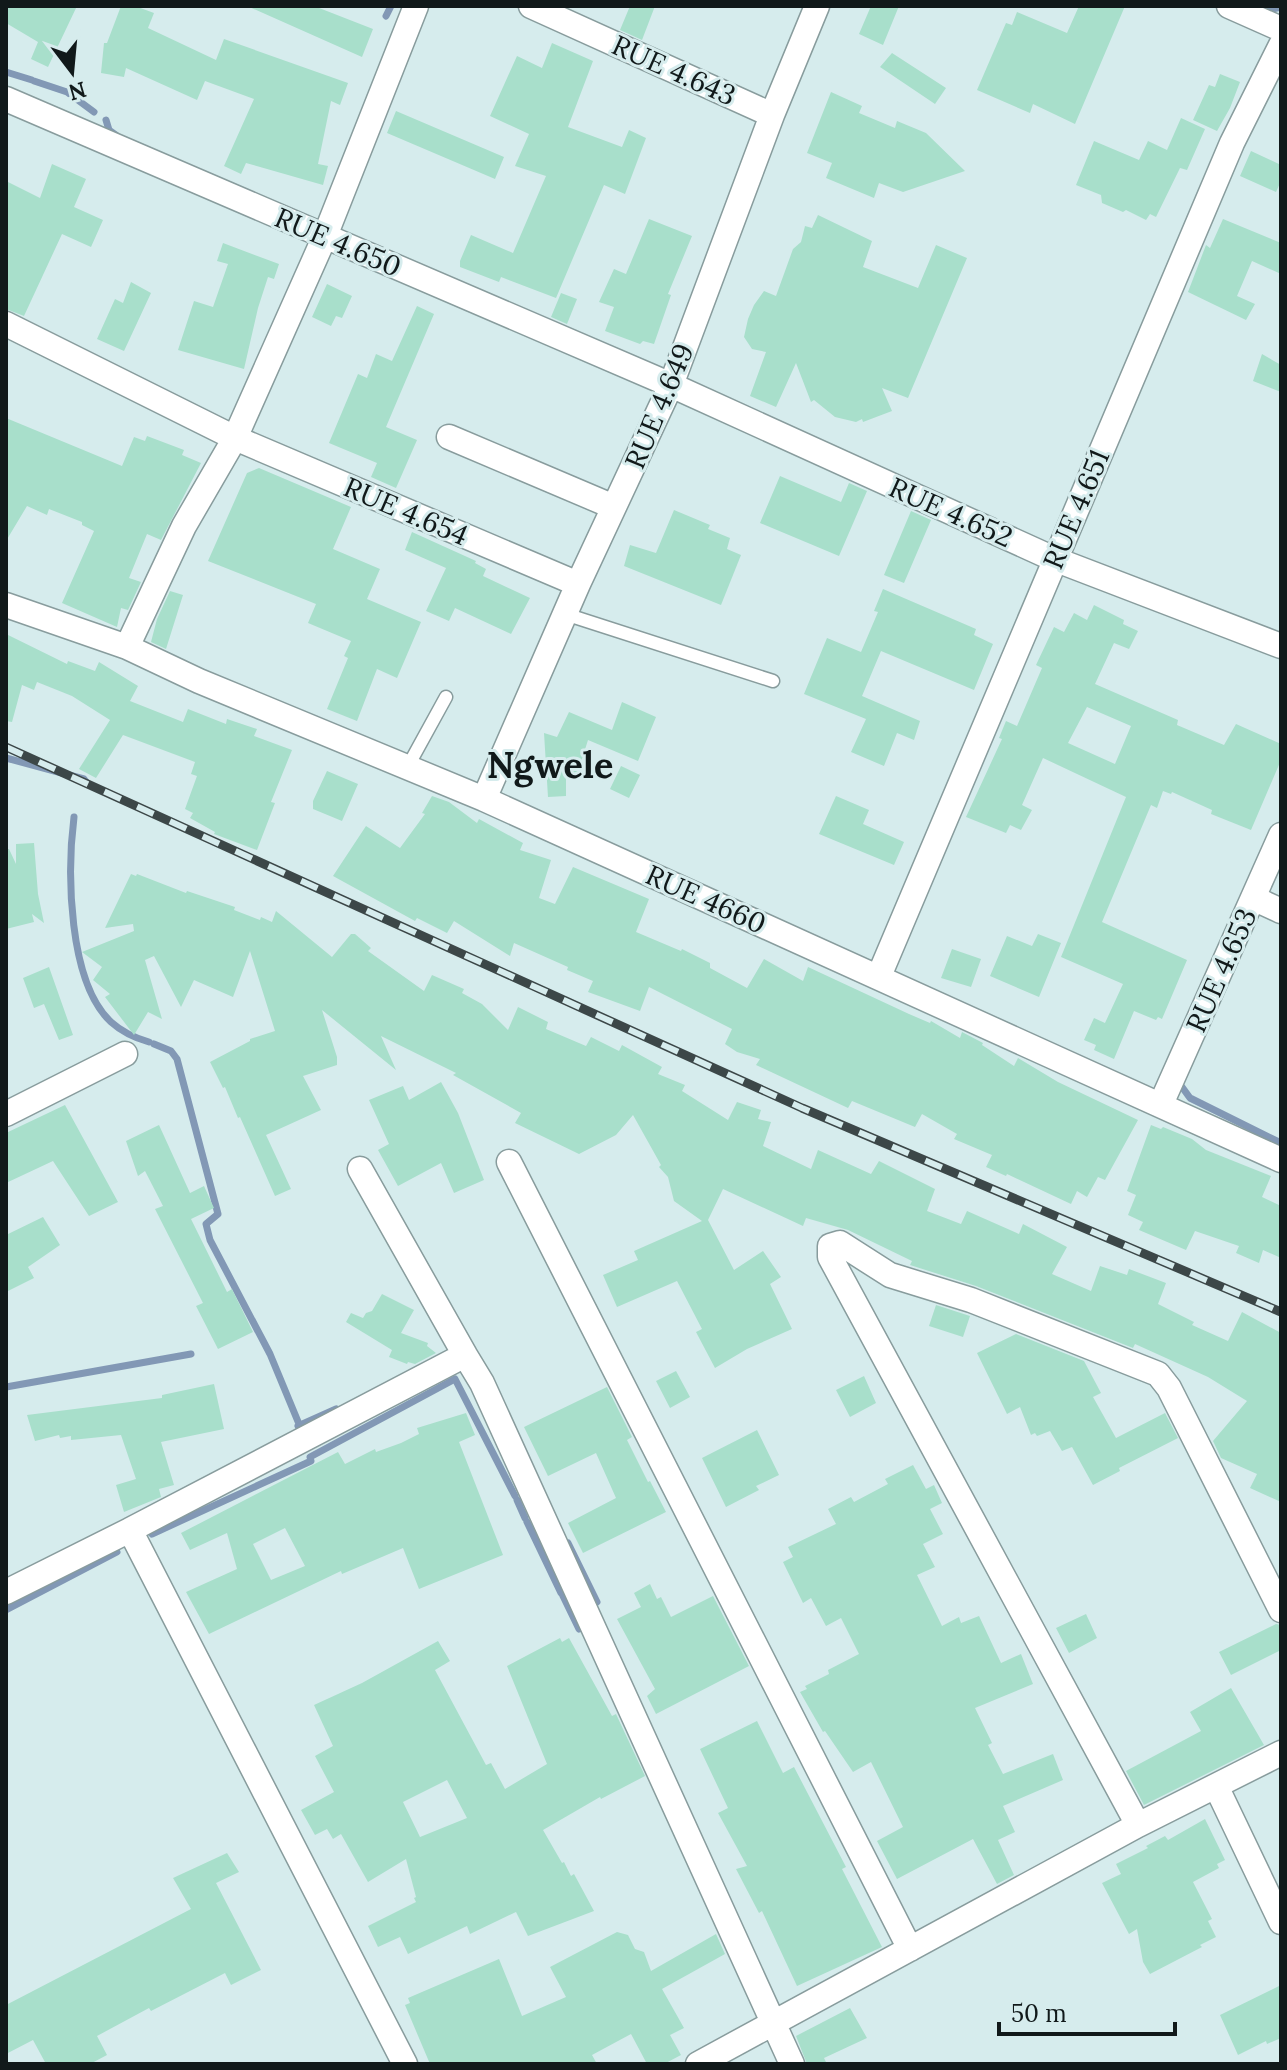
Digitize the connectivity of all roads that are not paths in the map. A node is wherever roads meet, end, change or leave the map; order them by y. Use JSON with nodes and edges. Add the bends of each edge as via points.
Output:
{"nodes":[{"id":1,"x":416,"y":6,"type":"edge"},
{"id":2,"x":531,"y":6,"type":"edge"},
{"id":3,"x":817,"y":6,"type":"edge"},
{"id":4,"x":1229,"y":6,"type":"edge"},
{"id":5,"x":1281,"y":29,"type":"edge"},
{"id":6,"x":1281,"y":45,"type":"edge"},
{"id":7,"x":6,"y":99,"type":"edge"},
{"id":8,"x":772,"y":115,"type":"junction"},
{"id":9,"x":325,"y":236,"type":"junction"},
{"id":10,"x":6,"y":324,"type":"edge"},
{"id":11,"x":671,"y":385,"type":"junction"},
{"id":12,"x":449,"y":437,"type":"dead end"},
{"id":13,"x":235,"y":438,"type":"junction"},
{"id":14,"x":614,"y":507,"type":"junction"},
{"id":15,"x":1054,"y":559,"type":"junction"},
{"id":16,"x":578,"y":584,"type":"junction"},
{"id":17,"x":6,"y":605,"type":"edge"},
{"id":18,"x":565,"y":614,"type":"junction"},
{"id":19,"x":1281,"y":646,"type":"edge"},
{"id":20,"x":127,"y":647,"type":"junction"},
{"id":21,"x":773,"y":681,"type":"dead end"},
{"id":22,"x":446,"y":697,"type":"dead end"},
{"id":23,"x":407,"y":768,"type":"junction"},
{"id":24,"x":484,"y":799,"type":"junction"},
{"id":25,"x":1281,"y":835,"type":"edge"},
{"id":26,"x":1253,"y":898,"type":"junction"},
{"id":27,"x":1281,"y":911,"type":"edge"},
{"id":28,"x":879,"y":976,"type":"junction"},
{"id":29,"x":125,"y":1054,"type":"dead end"},
{"id":30,"x":1161,"y":1104,"type":"junction"},
{"id":31,"x":6,"y":1114,"type":"edge"},
{"id":32,"x":1281,"y":1160,"type":"edge"},
{"id":33,"x":509,"y":1162,"type":"dead end"},
{"id":34,"x":360,"y":1169,"type":"dead end"},
{"id":35,"x":465,"y":1355,"type":"junction"},
{"id":36,"x":130,"y":1530,"type":"junction"},
{"id":37,"x":6,"y":1592,"type":"edge"},
{"id":38,"x":1281,"y":1610,"type":"edge"},
{"id":39,"x":1281,"y":1753,"type":"edge"},
{"id":40,"x":1216,"y":1786,"type":"junction"},
{"id":41,"x":1138,"y":1825,"type":"junction"},
{"id":42,"x":1281,"y":1922,"type":"edge"},
{"id":43,"x":910,"y":1949,"type":"junction"},
{"id":44,"x":774,"y":2024,"type":"junction"},
{"id":45,"x":405,"y":2064,"type":"edge"},
{"id":46,"x":698,"y":2064,"type":"edge"},
{"id":47,"x":792,"y":2064,"type":"edge"}],
"edges":[{"from":1,"to":9,"type":"street"},
{"from":2,"to":8,"type":"street","name":"RUE 4.643"},
{"from":3,"to":8,"type":"street","name":"RUE 4.649"},
{"from":4,"to":5,"type":"street"},
{"from":6,"to":15,"type":"street","name":"RUE 4.651","via":[[1232,143]]},
{"from":7,"to":9,"type":"street","name":"RUE 4.650"},
{"from":8,"to":11,"type":"street","name":"RUE 4.649"},
{"from":9,"to":11,"type":"street","name":"RUE 4.650"},
{"from":9,"to":13,"type":"street"},
{"from":10,"to":13,"type":"street","name":"RUE 4.654"},
{"from":11,"to":14,"type":"street","name":"RUE 4.649"},
{"from":11,"to":15,"type":"street","name":"RUE 4.652"},
{"from":12,"to":14,"type":"street"},
{"from":13,"to":16,"type":"street","name":"RUE 4.654"},
{"from":13,"to":20,"type":"street","via":[[184,526]]},
{"from":14,"to":16,"type":"street","name":"RUE 4.649"},
{"from":15,"to":19,"type":"street","name":"RUE 4.652"},
{"from":15,"to":28,"type":"street","name":"RUE 4.651"},
{"from":16,"to":18,"type":"street","name":"RUE 4.649"},
{"from":17,"to":20,"type":"street","name":"RUE 4660"},
{"from":18,"to":21,"type":"lane"},
{"from":18,"to":24,"type":"street","name":"RUE 4.649"},
{"from":20,"to":23,"type":"street","name":"RUE 4660"},
{"from":22,"to":23,"type":"lane"},
{"from":23,"to":24,"type":"street","name":"RUE 4660"},
{"from":24,"to":28,"type":"street","name":"RUE 4660"},
{"from":25,"to":26,"type":"street","name":"RUE 4.653"},
{"from":26,"to":27,"type":"street"},
{"from":26,"to":30,"type":"street","name":"RUE 4.653"},
{"from":28,"to":30,"type":"street","name":"RUE 4660"},
{"from":29,"to":31,"type":"street"},
{"from":30,"to":32,"type":"street","name":"RUE 4660"},
{"from":33,"to":43,"type":"street"},
{"from":34,"to":35,"type":"street"},
{"from":35,"to":36,"type":"street"},
{"from":35,"to":44,"type":"street"},
{"from":36,"to":37,"type":"street"},
{"from":36,"to":45,"type":"street"},
{"from":38,"to":41,"type":"street","via":[[1158,1374],[971,1300],[890,1275],[840,1243],[830,1246],[830,1257]]},
{"from":39,"to":40,"type":"street"},
{"from":40,"to":41,"type":"street"},
{"from":40,"to":42,"type":"street"},
{"from":41,"to":43,"type":"street"},
{"from":43,"to":44,"type":"street"},
{"from":44,"to":46,"type":"street"},
{"from":44,"to":47,"type":"street"}]}
